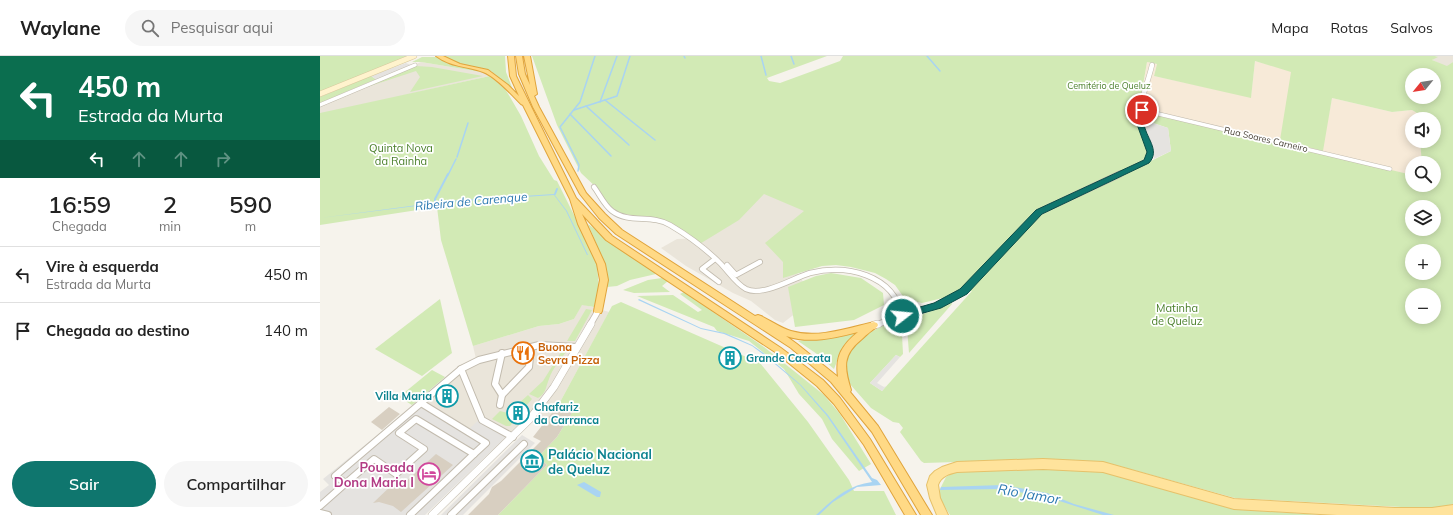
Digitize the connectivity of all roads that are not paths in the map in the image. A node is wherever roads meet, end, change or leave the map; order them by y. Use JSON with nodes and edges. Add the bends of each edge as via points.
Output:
{"nodes":[{"id":1,"x":420,"y":56,"type":"edge"},
{"id":2,"x":439,"y":56,"type":"edge"},
{"id":3,"x":511,"y":56,"type":"edge"},
{"id":4,"x":519,"y":56,"type":"edge"},
{"id":5,"x":527,"y":56,"type":"edge"},
{"id":6,"x":410,"y":58,"type":"edge"},
{"id":7,"x":1152,"y":65,"type":"dead end"},
{"id":8,"x":320,"y":94,"type":"edge"},
{"id":9,"x":320,"y":105,"type":"edge"},
{"id":10,"x":536,"y":107,"type":"junction"},
{"id":11,"x":528,"y":109,"type":"junction"},
{"id":12,"x":1142,"y":110,"type":"junction"},
{"id":13,"x":1390,"y":169,"type":"dead end"},
{"id":14,"x":594,"y":187,"type":"dead end"},
{"id":15,"x":574,"y":199,"type":"junction"},
{"id":16,"x":715,"y":259,"type":"junction"},
{"id":17,"x":760,"y":262,"type":"dead end"},
{"id":18,"x":727,"y":265,"type":"dead end"},
{"id":19,"x":719,"y":282,"type":"dead end"},
{"id":20,"x":730,"y":305,"type":"junction"},
{"id":21,"x":598,"y":310,"type":"joint"},
{"id":22,"x":902,"y":316,"type":"junction"},
{"id":23,"x":874,"y":325,"type":"junction"},
{"id":24,"x":531,"y":347,"type":"junction"},
{"id":25,"x":577,"y":347,"type":"junction"},
{"id":26,"x":502,"y":353,"type":"junction"},
{"id":27,"x":461,"y":369,"type":"junction"},
{"id":28,"x":848,"y":394,"type":"junction"},
{"id":29,"x":502,"y":395,"type":"junction"},
{"id":30,"x":421,"y":404,"type":"junction"},
{"id":31,"x":500,"y":405,"type":"dead end"},
{"id":32,"x":513,"y":437,"type":"junction"},
{"id":33,"x":524,"y":444,"type":"dead end"},
{"id":34,"x":474,"y":454,"type":"junction"},
{"id":35,"x":346,"y":483,"type":"junction"},
{"id":36,"x":320,"y":506,"type":"edge"},
{"id":37,"x":1453,"y":510,"type":"edge"},
{"id":38,"x":320,"y":514,"type":"edge"},
{"id":39,"x":328,"y":515,"type":"edge"},
{"id":40,"x":410,"y":515,"type":"edge"},
{"id":41,"x":432,"y":515,"type":"edge"},
{"id":42,"x":451,"y":515,"type":"edge"},
{"id":43,"x":910,"y":515,"type":"edge"},
{"id":44,"x":927,"y":515,"type":"edge"},
{"id":45,"x":943,"y":515,"type":"edge"}],
"edges":[{"from":1,"to":6,"type":"main road"},
{"from":2,"to":11,"type":"highway","via":[[458,65],[486,71],[506,86]]},
{"from":3,"to":11,"type":"highway","via":[[513,76]]},
{"from":4,"to":10,"type":"highway","via":[[522,74]]},
{"from":5,"to":10,"type":"highway"},
{"from":6,"to":8,"type":"main road"},
{"from":6,"to":9,"type":"street","via":[[415,65]]},
{"from":7,"to":12,"type":"street"},
{"from":10,"to":20,"type":"highway","via":[[583,194],[602,216],[619,232]]},
{"from":11,"to":15,"type":"highway"},
{"from":12,"to":13,"type":"street","name":"Rua Soares Carneiro"},
{"from":12,"to":22,"type":"street","via":[[1141,127],[1151,152],[1147,161],[1039,212],[963,292],[938,305]]},
{"from":14,"to":16,"type":"street","via":[[613,212],[660,220],[688,237]]},
{"from":15,"to":21,"type":"highway","via":[[604,273]]},
{"from":15,"to":43,"type":"highway","via":[[609,238],[778,350],[820,383],[837,401],[867,442]]},
{"from":16,"to":19,"type":"street","via":[[702,269]]},
{"from":16,"to":22,"type":"street","via":[[751,291],[782,284],[810,273],[830,270],[866,275],[885,285],[893,293]]},
{"from":17,"to":18,"type":"street","via":[[736,275]]},
{"from":20,"to":23,"type":"highway","via":[[789,334],[801,337],[815,337]]},
{"from":20,"to":28,"type":"highway","via":[[794,346]]},
{"from":21,"to":25,"type":"street"},
{"from":22,"to":23,"type":"street"},
{"from":23,"to":28,"type":"highway","via":[[852,340],[845,349],[840,373]]},
{"from":24,"to":25,"type":"street"},
{"from":24,"to":26,"type":"street"},
{"from":24,"to":29,"type":"street","via":[[529,367]]},
{"from":25,"to":32,"type":"street","via":[[554,387],[530,420]]},
{"from":26,"to":27,"type":"street"},
{"from":26,"to":29,"type":"street","via":[[495,384]]},
{"from":27,"to":30,"type":"street"},
{"from":27,"to":32,"type":"street","via":[[482,420]]},
{"from":28,"to":44,"type":"highway","via":[[875,429]]},
{"from":29,"to":31,"type":"street"},
{"from":30,"to":34,"type":"street","via":[[486,442]]},
{"from":30,"to":35,"type":"street","via":[[335,476]]},
{"from":32,"to":41,"type":"street"},
{"from":33,"to":42,"type":"street"},
{"from":34,"to":35,"type":"street","via":[[416,418],[399,433],[424,449],[396,474],[374,459]]},
{"from":34,"to":40,"type":"street"},
{"from":35,"to":36,"type":"street"},
{"from":37,"to":45,"type":"main road","via":[[1395,513],[1234,504],[1104,467],[1043,464],[957,467],[946,470],[933,481],[932,492]]},
{"from":38,"to":39,"type":"street"}]}
